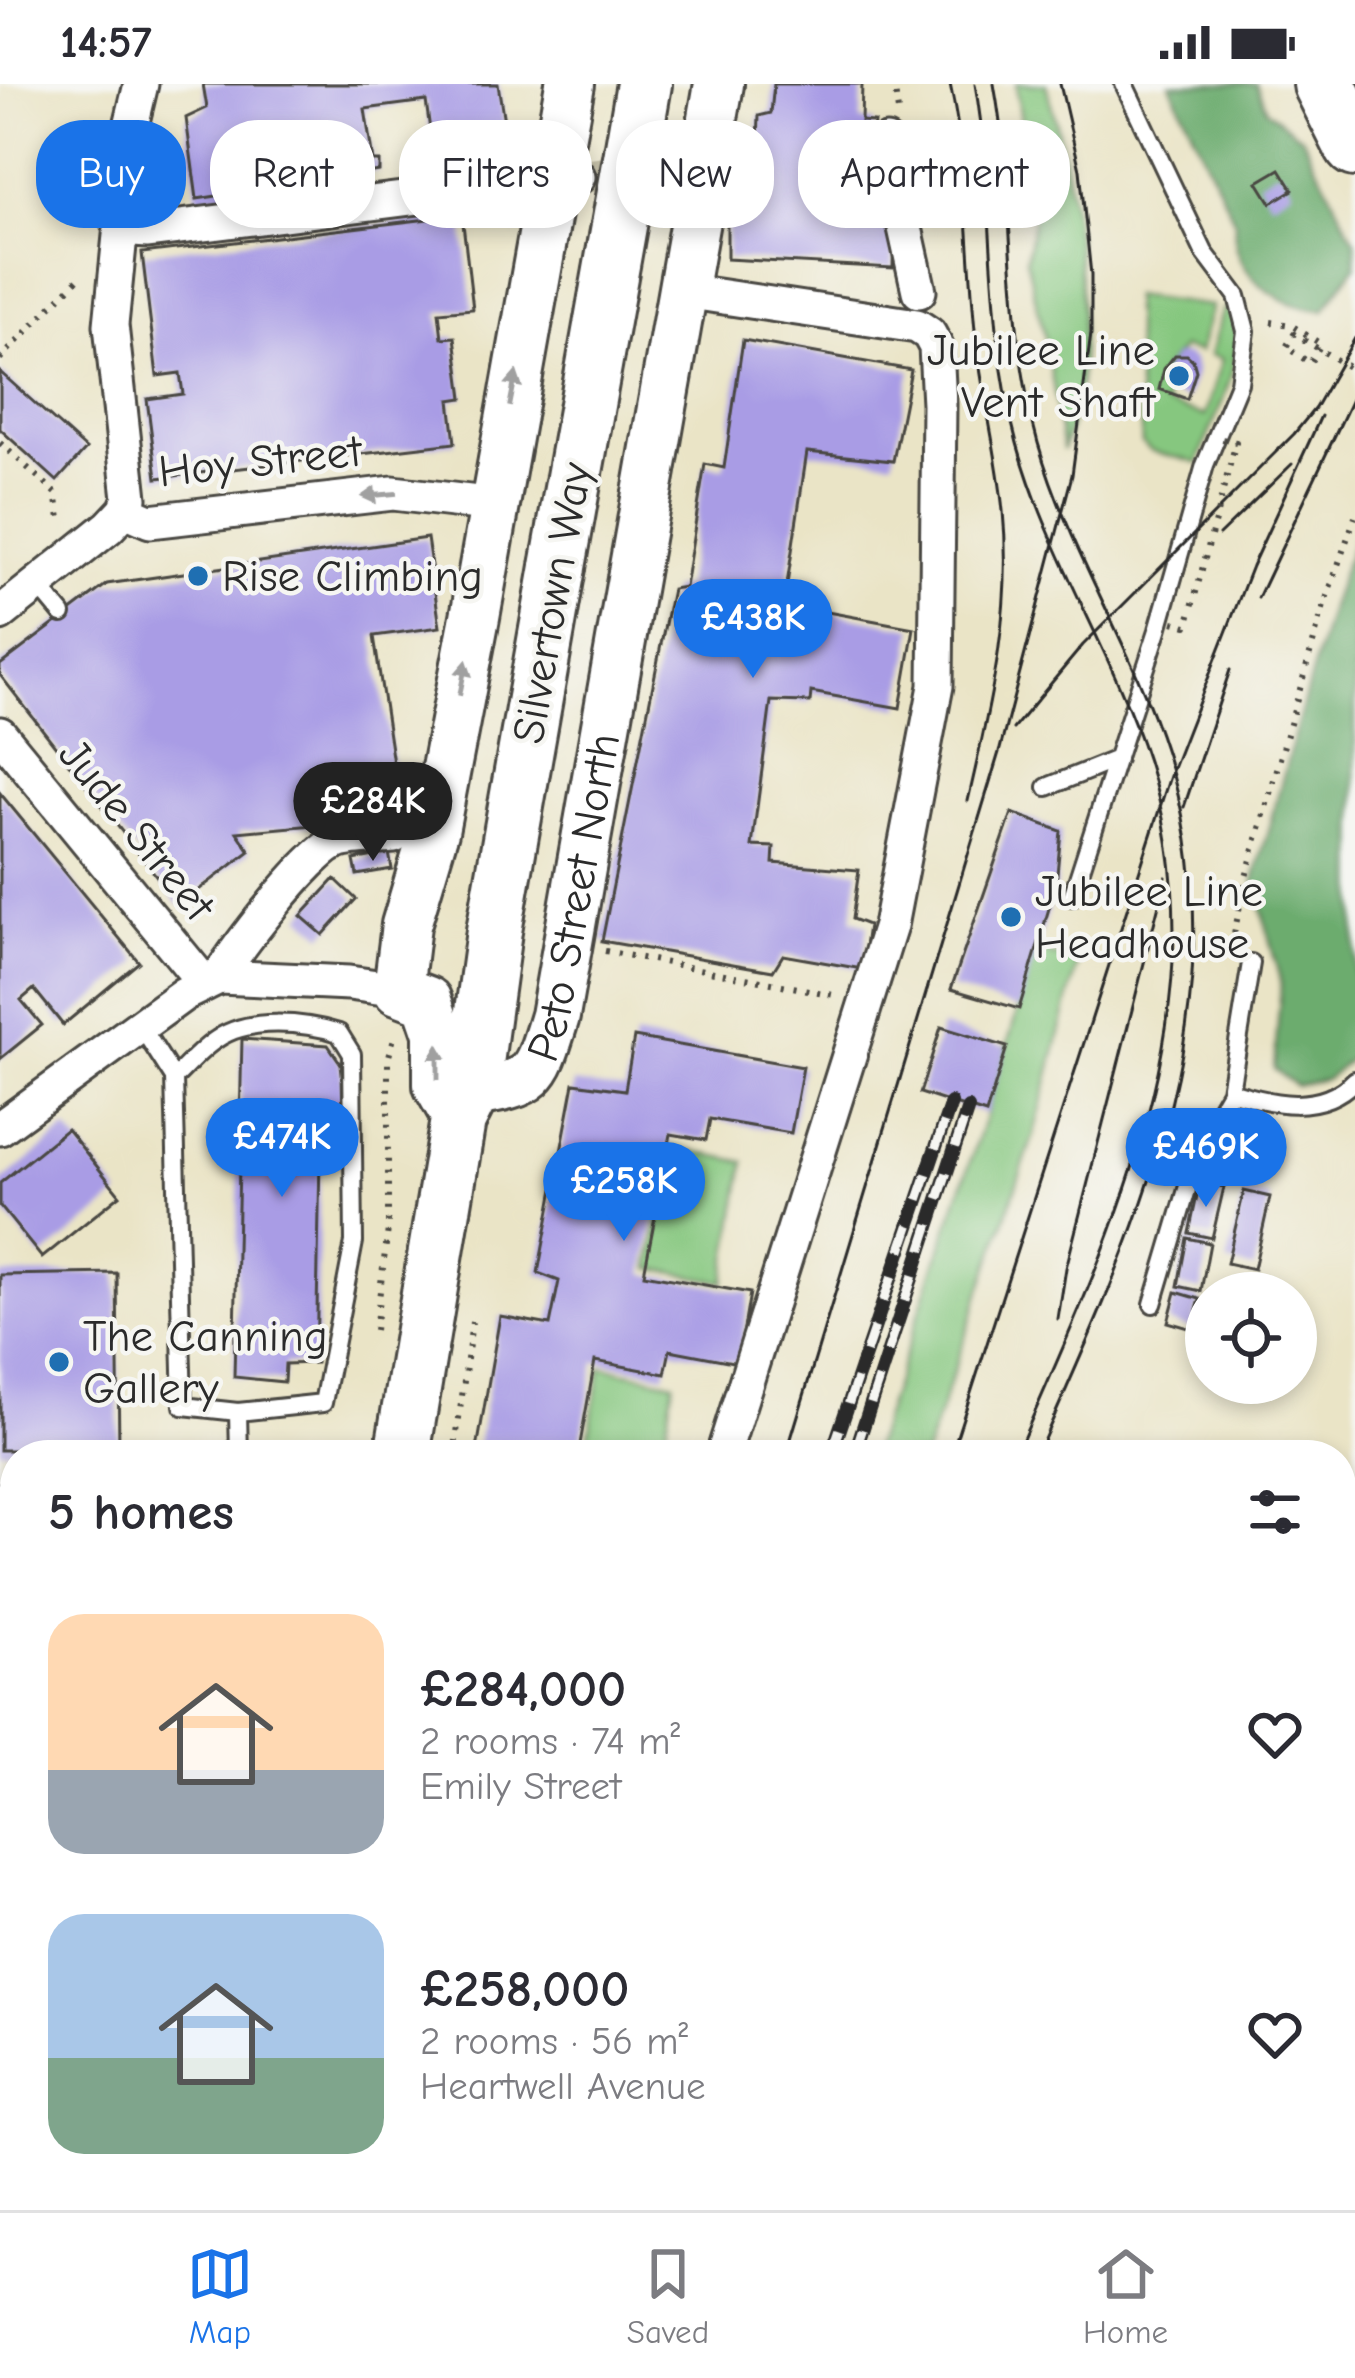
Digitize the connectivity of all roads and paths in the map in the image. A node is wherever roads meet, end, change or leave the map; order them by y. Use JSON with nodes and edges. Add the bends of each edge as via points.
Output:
{"nodes":[{"id":1,"x":141,"y":84,"type":"edge"},
{"id":2,"x":569,"y":84,"type":"edge"},
{"id":3,"x":644,"y":84,"type":"edge"},
{"id":4,"x":719,"y":84,"type":"edge"},
{"id":5,"x":1124,"y":84,"type":"edge"},
{"id":6,"x":1324,"y":84,"type":"edge"},
{"id":7,"x":567,"y":120,"type":"edge"},
{"id":8,"x":1355,"y":146,"type":"edge"},
{"id":9,"x":399,"y":199,"type":"edge"},
{"id":10,"x":554,"y":228,"type":"edge"},
{"id":11,"x":905,"y":228,"type":"edge"},
{"id":12,"x":120,"y":230,"type":"junction"},
{"id":13,"x":115,"y":270,"type":"junction"},
{"id":14,"x":684,"y":291,"type":"junction"},
{"id":15,"x":919,"y":291,"type":"joint"},
{"id":16,"x":1243,"y":319,"type":"junction"},
{"id":17,"x":917,"y":326,"type":"junction"},
{"id":18,"x":0,"y":359,"type":"edge"},
{"id":19,"x":1355,"y":371,"type":"edge"},
{"id":20,"x":1222,"y":439,"type":"dead end"},
{"id":21,"x":0,"y":442,"type":"edge"},
{"id":22,"x":495,"y":505,"type":"junction"},
{"id":23,"x":125,"y":510,"type":"junction"},
{"id":24,"x":1355,"y":517,"type":"edge"},
{"id":25,"x":62,"y":529,"type":"dead end"},
{"id":26,"x":38,"y":584,"type":"junction"},
{"id":27,"x":0,"y":614,"type":"edge"},
{"id":28,"x":62,"y":614,"type":"dead end"},
{"id":29,"x":1174,"y":622,"type":"dead end"},
{"id":30,"x":0,"y":734,"type":"edge"},
{"id":31,"x":1117,"y":759,"type":"junction"},
{"id":32,"x":1047,"y":787,"type":"dead end"},
{"id":33,"x":394,"y":836,"type":"dead end"},
{"id":34,"x":1072,"y":897,"type":"dead end"},
{"id":35,"x":579,"y":946,"type":"junction"},
{"id":36,"x":1251,"y":963,"type":"joint"},
{"id":37,"x":212,"y":980,"type":"junction"},
{"id":38,"x":865,"y":1001,"type":"junction"},
{"id":39,"x":408,"y":1006,"type":"junction"},
{"id":40,"x":483,"y":1024,"type":"junction"},
{"id":41,"x":142,"y":1028,"type":"junction"},
{"id":42,"x":381,"y":1069,"type":"dead end"},
{"id":43,"x":389,"y":1076,"type":"junction"},
{"id":44,"x":174,"y":1078,"type":"junction"},
{"id":45,"x":1355,"y":1080,"type":"edge"},
{"id":46,"x":1230,"y":1091,"type":"junction"},
{"id":47,"x":465,"y":1106,"type":"junction"},
{"id":48,"x":0,"y":1128,"type":"edge"},
{"id":49,"x":1153,"y":1304,"type":"dead end"},
{"id":50,"x":375,"y":1340,"type":"dead end"},
{"id":51,"x":238,"y":1412,"type":"junction"},
{"id":52,"x":239,"y":1440,"type":"edge"},
{"id":53,"x":405,"y":1440,"type":"edge"},
{"id":54,"x":728,"y":1440,"type":"edge"}],
"edges":[{"from":1,"to":12,"type":"street"},
{"from":2,"to":7,"type":"street","name":"Silvertown Way"},
{"from":3,"to":40,"type":"main road","name":"Silvertown Way","bridge":true},
{"from":4,"to":14,"type":"street","name":"Peto Street North","via":[[691,162]]},
{"from":5,"to":16,"type":"lane"},
{"from":6,"to":8,"type":"highway"},
{"from":9,"to":12,"type":"street"},
{"from":22,"to":10,"type":"street","name":"Silvertown Way","one_way":true},
{"from":11,"to":15,"type":"street"},
{"from":12,"to":13,"type":"street"},
{"from":13,"to":18,"type":"path","via":[[88,269]]},
{"from":13,"to":23,"type":"street","via":[[111,325],[129,483]]},
{"from":14,"to":17,"type":"street"},
{"from":14,"to":35,"type":"street","name":"Peto Street North"},
{"from":15,"to":17,"type":"lane"},
{"from":16,"to":19,"type":"path","bridge":true,"via":[[1291,325],[1322,344],[1310,363],[1286,347],[1294,334],[1304,340]]},
{"from":16,"to":31,"type":"lane","via":[[1239,382],[1205,465]]},
{"from":17,"to":38,"type":"street","via":[[936,346],[936,686],[890,926]]},
{"from":20,"to":29,"type":"path","bridge":true,"via":[[1236,442],[1186,626]]},
{"from":21,"to":25,"type":"path","via":[[56,493]]},
{"from":22,"to":23,"type":"street","name":"Hoy Street","one_way":true,"via":[[393,493],[150,521]]},
{"from":39,"to":22,"type":"street","name":"Silvertown Way","one_way":true,"via":[[406,925],[434,831]]},
{"from":23,"to":26,"type":"street","name":"Hoy Street"},
{"from":24,"to":36,"type":"path","via":[[1246,877],[1233,939]]},
{"from":26,"to":27,"type":"street","name":"Hoy Street"},
{"from":26,"to":28,"type":"lane"},
{"from":30,"to":37,"type":"street","name":"Jude Street"},
{"from":31,"to":32,"type":"lane"},
{"from":31,"to":34,"type":"lane"},
{"from":33,"to":37,"type":"street","via":[[334,842]]},
{"from":35,"to":38,"type":"path"},
{"from":35,"to":47,"type":"street","name":"Peto Street North","via":[[532,1074]]},
{"from":36,"to":46,"type":"lane"},
{"from":37,"to":39,"type":"street","via":[[349,983]]},
{"from":37,"to":41,"type":"street"},
{"from":38,"to":54,"type":"street"},
{"from":39,"to":40,"type":"street"},
{"from":39,"to":43,"type":"path","via":[[389,1045]]},
{"from":47,"to":39,"type":"street","name":"Silvertown Way","one_way":true,"via":[[438,1085],[436,1017]]},
{"from":40,"to":47,"type":"main road","name":"Silvertown Way"},
{"from":41,"to":44,"type":"lane"},
{"from":41,"to":48,"type":"street"},
{"from":42,"to":43,"type":"path"},
{"from":43,"to":50,"type":"path","via":[[388,1229]]},
{"from":44,"to":51,"type":"lane","via":[[183,1406]]},
{"from":44,"to":51,"type":"lane","via":[[218,1037],[247,1025],[316,1026],[339,1034],[352,1054],[354,1242],[323,1403]]},
{"from":45,"to":46,"type":"lane","via":[[1311,1104]]},
{"from":46,"to":49,"type":"lane","via":[[1202,1139]]},
{"from":47,"to":53,"type":"main road","name":"Silvertown Way"},
{"from":51,"to":52,"type":"lane"}]}
